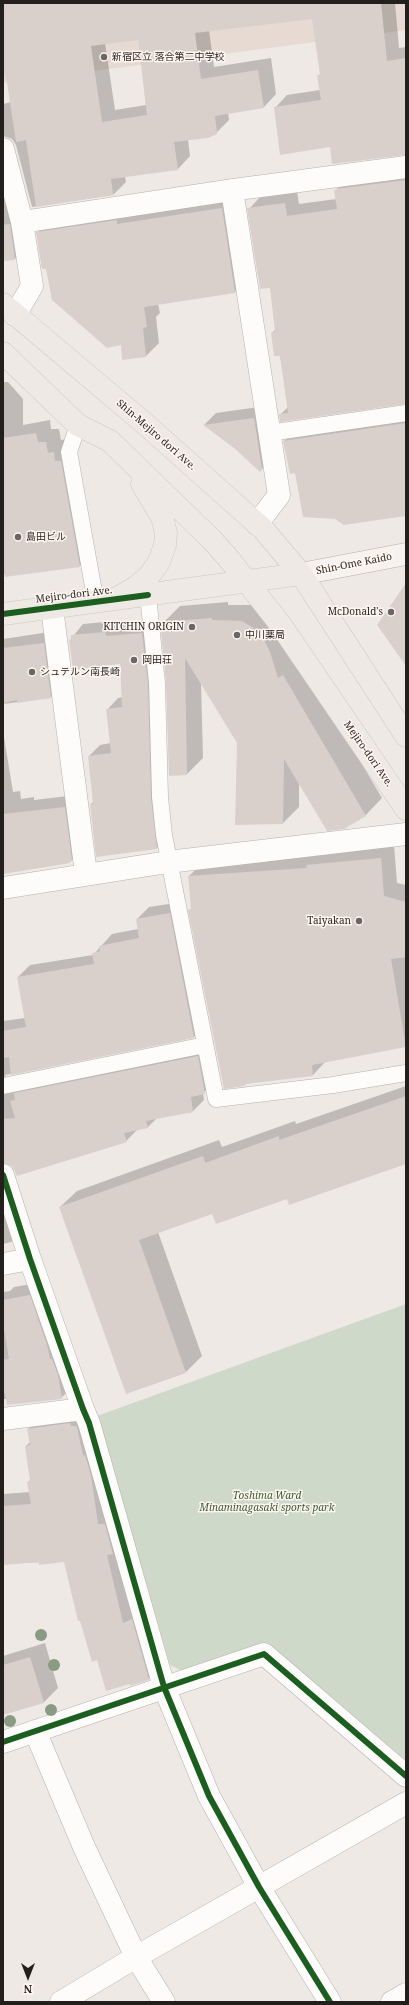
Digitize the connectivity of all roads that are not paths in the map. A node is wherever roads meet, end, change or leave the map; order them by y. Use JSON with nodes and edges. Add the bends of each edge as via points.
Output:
{"nodes":[{"id":1,"x":3,"y":149,"type":"edge"},
{"id":2,"x":406,"y":167,"type":"edge"},
{"id":3,"x":232,"y":190,"type":"junction"},
{"id":4,"x":22,"y":222,"type":"junction"},
{"id":5,"x":9,"y":310,"type":"edge"},
{"id":6,"x":3,"y":353,"type":"edge"},
{"id":7,"x":406,"y":413,"type":"edge"},
{"id":8,"x":78,"y":425,"type":"junction"},
{"id":9,"x":269,"y":433,"type":"junction"},
{"id":10,"x":110,"y":441,"type":"junction"},
{"id":11,"x":257,"y":524,"type":"junction"},
{"id":12,"x":406,"y":554,"type":"edge"},
{"id":13,"x":301,"y":574,"type":"junction"},
{"id":14,"x":248,"y":582,"type":"junction"},
{"id":15,"x":148,"y":595,"type":"junction"},
{"id":16,"x":101,"y":602,"type":"junction"},
{"id":17,"x":52,"y":608,"type":"junction"},
{"id":18,"x":3,"y":614,"type":"edge"},
{"id":19,"x":406,"y":736,"type":"edge"},
{"id":20,"x":406,"y":809,"type":"edge"},
{"id":21,"x":406,"y":834,"type":"edge"},
{"id":22,"x":168,"y":862,"type":"junction"},
{"id":23,"x":86,"y":874,"type":"junction"},
{"id":24,"x":3,"y":888,"type":"edge"},
{"id":25,"x":205,"y":1045,"type":"junction"},
{"id":26,"x":406,"y":1072,"type":"edge"},
{"id":27,"x":3,"y":1086,"type":"edge"},
{"id":28,"x":3,"y":1175,"type":"edge"},
{"id":29,"x":30,"y":1259,"type":"junction"},
{"id":30,"x":3,"y":1264,"type":"edge"},
{"id":31,"x":83,"y":1410,"type":"junction"},
{"id":32,"x":3,"y":1419,"type":"edge"},
{"id":33,"x":164,"y":1687,"type":"junction"},
{"id":34,"x":35,"y":1731,"type":"junction"},
{"id":35,"x":3,"y":1742,"type":"edge"},
{"id":36,"x":406,"y":1776,"type":"edge"},
{"id":37,"x":406,"y":1803,"type":"edge"},
{"id":38,"x":259,"y":1887,"type":"junction"},
{"id":39,"x":136,"y":1957,"type":"junction"},
{"id":40,"x":406,"y":1994,"type":"edge"},
{"id":41,"x":61,"y":2002,"type":"edge"},
{"id":42,"x":164,"y":2002,"type":"edge"},
{"id":43,"x":330,"y":2002,"type":"edge"},
{"id":44,"x":392,"y":2002,"type":"edge"}],
"edges":[{"from":1,"to":4,"type":"street"},
{"from":2,"to":3,"type":"street"},
{"from":3,"to":4,"type":"street"},
{"from":3,"to":9,"type":"street"},
{"from":4,"to":5,"type":"street","via":[[32,286]]},
{"from":5,"to":11,"type":"main road","name":"Shin-Mejiro dori Ave."},
{"from":6,"to":8,"type":"main road"},
{"from":7,"to":9,"type":"lane"},
{"from":8,"to":10,"type":"main road"},
{"from":8,"to":16,"type":"lane","via":[[69,452]]},
{"from":9,"to":11,"type":"street","via":[[279,495]]},
{"from":10,"to":14,"type":"main road","via":[[212,540]]},
{"from":10,"to":16,"type":"main road","via":[[151,498],[162,517],[166,533],[159,562],[148,577],[124,594]]},
{"from":11,"to":13,"type":"main road","name":"Shin-Mejiro dori Ave."},
{"from":12,"to":13,"type":"main road","name":"Shin-Ome Kaido"},
{"from":13,"to":14,"type":"main road","name":"Mejiro-dori Ave."},
{"from":13,"to":19,"type":"main road"},
{"from":14,"to":15,"type":"main road","name":"Mejiro-dori Ave."},
{"from":14,"to":20,"type":"main road","name":"Mejiro-dori Ave.","via":[[280,624]]},
{"from":15,"to":16,"type":"main road","name":"Mejiro-dori Ave."},
{"from":15,"to":22,"type":"lane","via":[[158,683],[160,797]]},
{"from":16,"to":17,"type":"main road","name":"Mejiro-dori Ave."},
{"from":17,"to":18,"type":"main road","name":"Mejiro-dori Ave."},
{"from":17,"to":23,"type":"street"},
{"from":21,"to":22,"type":"street"},
{"from":22,"to":23,"type":"street"},
{"from":22,"to":25,"type":"lane"},
{"from":23,"to":24,"type":"street"},
{"from":25,"to":26,"type":"lane","via":[[216,1099],[333,1085]]},
{"from":25,"to":27,"type":"lane"},
{"from":28,"to":29,"type":"street"},
{"from":29,"to":30,"type":"street"},
{"from":29,"to":31,"type":"street"},
{"from":31,"to":32,"type":"street"},
{"from":31,"to":33,"type":"street","via":[[110,1491]]},
{"from":33,"to":34,"type":"street"},
{"from":33,"to":36,"type":"street","via":[[264,1654]]},
{"from":33,"to":38,"type":"street","via":[[209,1796]]},
{"from":34,"to":35,"type":"street"},
{"from":34,"to":39,"type":"street","via":[[84,1847]]},
{"from":37,"to":38,"type":"street"},
{"from":38,"to":39,"type":"street"},
{"from":38,"to":43,"type":"street"},
{"from":39,"to":41,"type":"street"},
{"from":39,"to":42,"type":"street"},
{"from":40,"to":44,"type":"street"}]}
